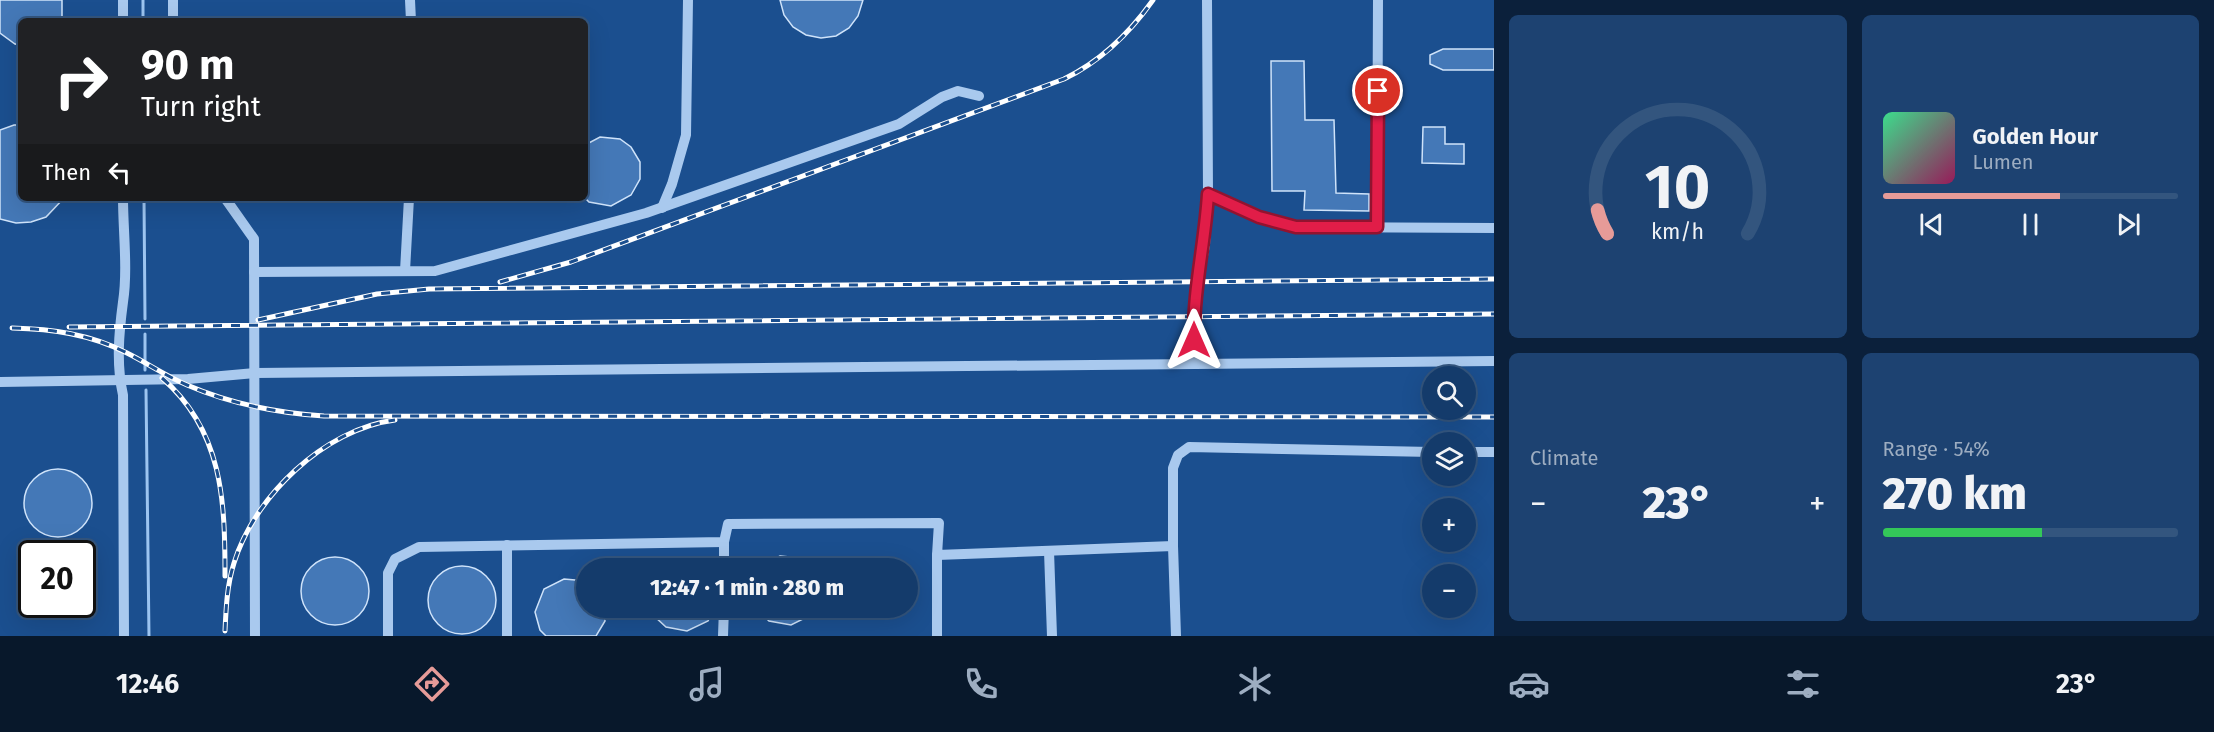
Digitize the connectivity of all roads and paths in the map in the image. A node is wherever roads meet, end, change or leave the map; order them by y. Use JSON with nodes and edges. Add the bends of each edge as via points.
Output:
{"nodes":[{"id":1,"x":123,"y":0,"type":"edge"},
{"id":2,"x":173,"y":0,"type":"edge"},
{"id":3,"x":410,"y":0,"type":"edge"},
{"id":4,"x":688,"y":0,"type":"edge"},
{"id":5,"x":1207,"y":0,"type":"edge"},
{"id":6,"x":1378,"y":0,"type":"edge"},
{"id":7,"x":123,"y":18,"type":"edge"},
{"id":8,"x":173,"y":18,"type":"edge"},
{"id":9,"x":411,"y":18,"type":"edge"},
{"id":10,"x":979,"y":96,"type":"dead end"},
{"id":11,"x":1208,"y":194,"type":"junction"},
{"id":12,"x":123,"y":201,"type":"edge"},
{"id":13,"x":227,"y":201,"type":"edge"},
{"id":14,"x":409,"y":201,"type":"edge"},
{"id":15,"x":662,"y":208,"type":"junction"},
{"id":16,"x":1377,"y":227,"type":"junction"},
{"id":17,"x":1494,"y":228,"type":"edge"},
{"id":18,"x":405,"y":271,"type":"junction"},
{"id":19,"x":254,"y":272,"type":"junction"},
{"id":20,"x":1494,"y":361,"type":"edge"},
{"id":21,"x":1194,"y":364,"type":"junction"},
{"id":22,"x":255,"y":373,"type":"junction"},
{"id":23,"x":120,"y":380,"type":"junction"},
{"id":24,"x":0,"y":382,"type":"edge"},
{"id":25,"x":1422,"y":452,"type":"edge"},
{"id":26,"x":1476,"y":452,"type":"edge"},
{"id":27,"x":1494,"y":452,"type":"edge"},
{"id":28,"x":724,"y":542,"type":"junction"},
{"id":29,"x":507,"y":545,"type":"junction"},
{"id":30,"x":1173,"y":546,"type":"junction"},
{"id":31,"x":1049,"y":551,"type":"junction"},
{"id":32,"x":937,"y":555,"type":"junction"},
{"id":33,"x":724,"y":558,"type":"edge"},
{"id":34,"x":724,"y":618,"type":"edge"},
{"id":35,"x":124,"y":636,"type":"edge"},
{"id":36,"x":255,"y":636,"type":"edge"},
{"id":37,"x":388,"y":636,"type":"edge"},
{"id":38,"x":507,"y":636,"type":"edge"},
{"id":39,"x":723,"y":636,"type":"edge"},
{"id":40,"x":937,"y":636,"type":"edge"},
{"id":41,"x":1052,"y":636,"type":"edge"},
{"id":42,"x":1176,"y":636,"type":"edge"}],
"edges":[{"from":1,"to":7,"type":"lane"},
{"from":2,"to":8,"type":"lane"},
{"from":3,"to":9,"type":"lane"},
{"from":4,"to":15,"type":"lane","via":[[686,135]]},
{"from":5,"to":11,"type":"lane"},
{"from":6,"to":16,"type":"lane"},
{"from":10,"to":15,"type":"lane","via":[[958,91],[899,124]]},
{"from":11,"to":16,"type":"lane","via":[[1259,217],[1296,227]]},
{"from":11,"to":21,"type":"lane","via":[[1205,246],[1194,304]]},
{"from":12,"to":23,"type":"lane"},
{"from":13,"to":19,"type":"lane","via":[[254,239]]},
{"from":14,"to":18,"type":"lane"},
{"from":15,"to":18,"type":"lane","via":[[435,271]]},
{"from":16,"to":17,"type":"lane"},
{"from":18,"to":19,"type":"lane"},
{"from":19,"to":22,"type":"lane"},
{"from":20,"to":21,"type":"lane"},
{"from":21,"to":22,"type":"lane"},
{"from":22,"to":23,"type":"lane"},
{"from":22,"to":36,"type":"lane"},
{"from":23,"to":24,"type":"lane"},
{"from":23,"to":35,"type":"lane"},
{"from":25,"to":30,"type":"lane","via":[[1189,447],[1178,454],[1173,468]]},
{"from":26,"to":27,"type":"lane"},
{"from":28,"to":29,"type":"lane"},
{"from":28,"to":32,"type":"lane","via":[[728,525],[939,523]]},
{"from":28,"to":33,"type":"lane"},
{"from":29,"to":37,"type":"lane","via":[[419,547],[395,559],[388,573]]},
{"from":29,"to":38,"type":"lane"},
{"from":30,"to":31,"type":"lane"},
{"from":30,"to":42,"type":"lane"},
{"from":31,"to":32,"type":"lane"},
{"from":31,"to":41,"type":"lane"},
{"from":32,"to":40,"type":"lane"},
{"from":34,"to":39,"type":"lane"}]}
